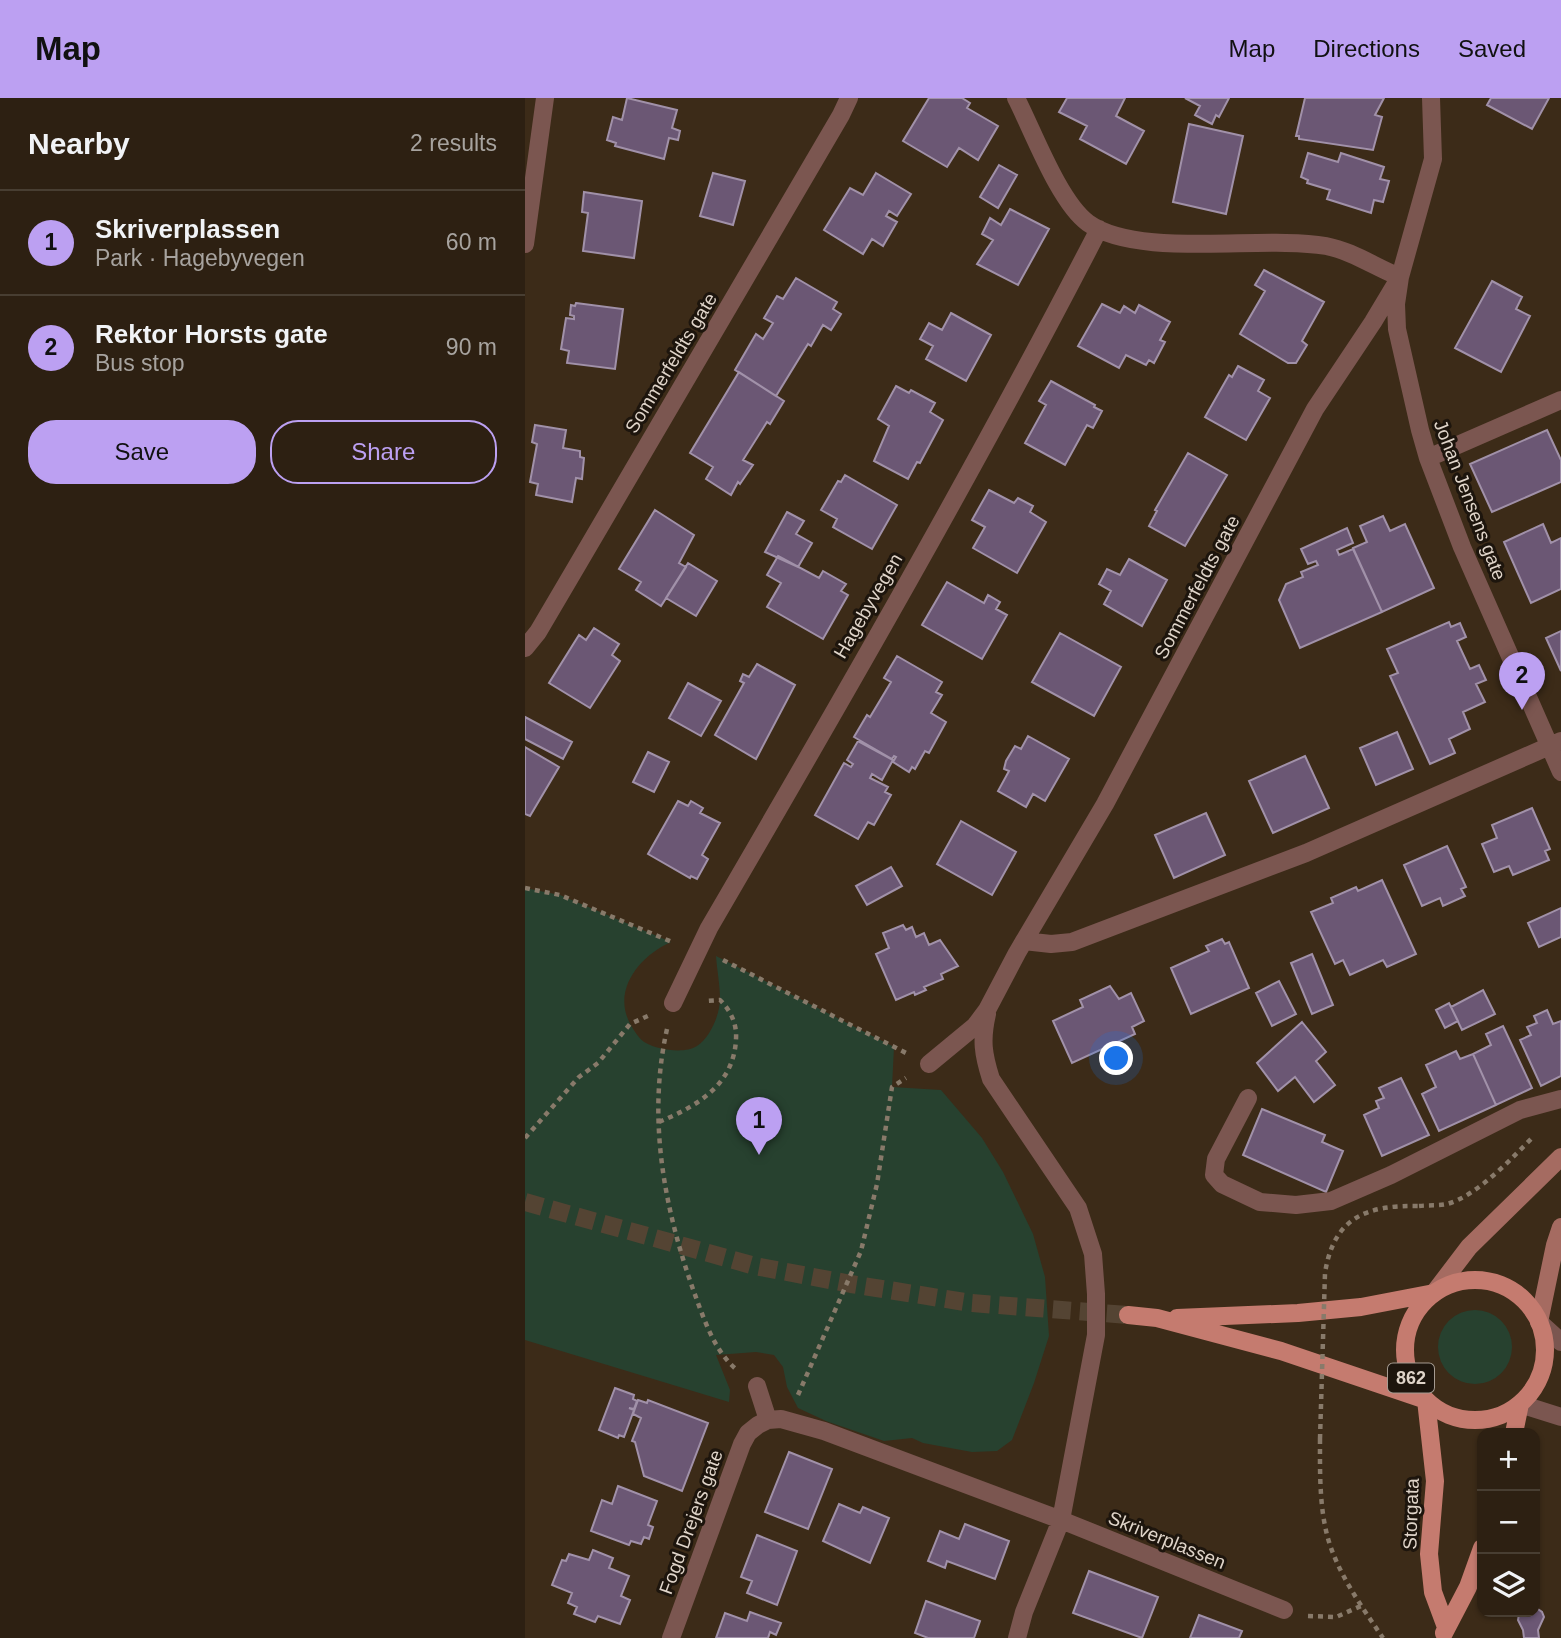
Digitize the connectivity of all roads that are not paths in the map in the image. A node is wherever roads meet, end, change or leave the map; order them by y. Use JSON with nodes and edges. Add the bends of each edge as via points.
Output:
{"nodes":[{"id":1,"x":545,"y":98,"type":"edge"},
{"id":2,"x":849,"y":98,"type":"edge"},
{"id":3,"x":1016,"y":98,"type":"edge"},
{"id":4,"x":1430,"y":98,"type":"edge"},
{"id":5,"x":1099,"y":229,"type":"junction"},
{"id":6,"x":525,"y":244,"type":"edge"},
{"id":7,"x":1400,"y":277,"type":"junction"},
{"id":8,"x":1561,"y":400,"type":"edge"},
{"id":9,"x":1428,"y":458,"type":"junction"},
{"id":10,"x":525,"y":648,"type":"edge"},
{"id":11,"x":1555,"y":744,"type":"edge"},
{"id":12,"x":1561,"y":772,"type":"edge"},
{"id":13,"x":1024,"y":941,"type":"junction"},
{"id":14,"x":673,"y":1003,"type":"road end"},
{"id":15,"x":988,"y":1010,"type":"junction"},
{"id":16,"x":929,"y":1064,"type":"road end"},
{"id":17,"x":1248,"y":1098,"type":"dead end"},
{"id":18,"x":1561,"y":1099,"type":"edge"},
{"id":19,"x":1561,"y":1157,"type":"edge"},
{"id":20,"x":1561,"y":1227,"type":"edge"},
{"id":21,"x":1434,"y":1293,"type":"junction"},
{"id":22,"x":1128,"y":1315,"type":"tunnel mouth"},
{"id":23,"x":1157,"y":1318,"type":"junction"},
{"id":24,"x":1539,"y":1322,"type":"junction"},
{"id":25,"x":1561,"y":1342,"type":"edge"},
{"id":26,"x":757,"y":1387,"type":"road end"},
{"id":27,"x":1426,"y":1401,"type":"junction"},
{"id":28,"x":1520,"y":1404,"type":"junction"},
{"id":29,"x":1561,"y":1417,"type":"edge"},
{"id":30,"x":769,"y":1421,"type":"junction"},
{"id":31,"x":1515,"y":1428,"type":"edge"},
{"id":32,"x":1061,"y":1520,"type":"junction"},
{"id":33,"x":1480,"y":1554,"type":"edge"},
{"id":34,"x":1284,"y":1610,"type":"road end"},
{"id":35,"x":1445,"y":1634,"type":"edge"},
{"id":36,"x":671,"y":1638,"type":"edge"},
{"id":37,"x":1017,"y":1638,"type":"edge"}],
"edges":[{"from":1,"to":6,"type":"street"},
{"from":2,"to":10,"type":"street","name":"Sommerfeldts gate","via":[[578,565]]},
{"from":3,"to":5,"type":"street","via":[[1059,185],[1078,213]]},
{"from":4,"to":7,"type":"street","name":"Sommerfeldts gate","via":[[1433,159]]},
{"from":5,"to":7,"type":"street","via":[[1135,240],[1326,246]]},
{"from":5,"to":14,"type":"street","name":"Hagebyvegen","via":[[1033,357],[709,928]]},
{"from":7,"to":9,"type":"street","name":"Johan Jensens gate","via":[[1397,329]]},
{"from":7,"to":13,"type":"street","name":"Sommerfeldts gate","via":[[1315,409],[1111,792]]},
{"from":8,"to":9,"type":"street"},
{"from":9,"to":11,"type":"street","name":"Johan Jensens gate","via":[[1462,547]]},
{"from":11,"to":12,"type":"street","name":"Johan Jensens gate"},
{"from":11,"to":13,"type":"street","via":[[1306,853],[1072,942]]},
{"from":13,"to":15,"type":"street","name":"Sommerfeldts gate"},
{"from":15,"to":16,"type":"street","name":"Sommerfeldts gate"},
{"from":15,"to":32,"type":"street","via":[[983,1056],[991,1079],[1078,1208],[1093,1254],[1095,1335]]},
{"from":17,"to":18,"type":"street","via":[[1216,1159],[1214,1175],[1222,1184],[1260,1202],[1296,1205],[1331,1201],[1520,1110]]},
{"from":19,"to":21,"type":"street","via":[[1469,1247]]},
{"from":20,"to":24,"type":"street"},
{"from":21,"to":23,"type":"main road","number":"862","via":[[1298,1313]]},
{"from":21,"to":24,"type":"main road","number":"862","via":[[1457,1282],[1494,1283],[1526,1301]]},
{"from":21,"to":27,"type":"main road","number":"862","via":[[1421,1304],[1406,1336],[1408,1371]]},
{"from":22,"to":23,"type":"main road","number":"862"},
{"from":23,"to":27,"type":"main road","number":"862","via":[[1281,1352]]},
{"from":24,"to":25,"type":"street"},
{"from":24,"to":28,"type":"main road","via":[[1544,1336],[1543,1366],[1531,1393]]},
{"from":26,"to":30,"type":"street"},
{"from":27,"to":28,"type":"main road","number":"862","via":[[1451,1416],[1472,1420],[1494,1418]]},
{"from":27,"to":35,"type":"main road","name":"Storgata","number":"862","via":[[1435,1481],[1429,1554],[1433,1592]]},
{"from":28,"to":29,"type":"street"},
{"from":28,"to":31,"type":"main road"},
{"from":30,"to":32,"type":"street","name":"Skriverplassen","via":[[824,1431]]},
{"from":30,"to":36,"type":"street","name":"Fogd Drejers gate","via":[[748,1433],[742,1444]]},
{"from":32,"to":34,"type":"street","name":"Skriverplassen"},
{"from":32,"to":37,"type":"street"},
{"from":33,"to":35,"type":"main road","name":"Storgata","number":"862"}]}
